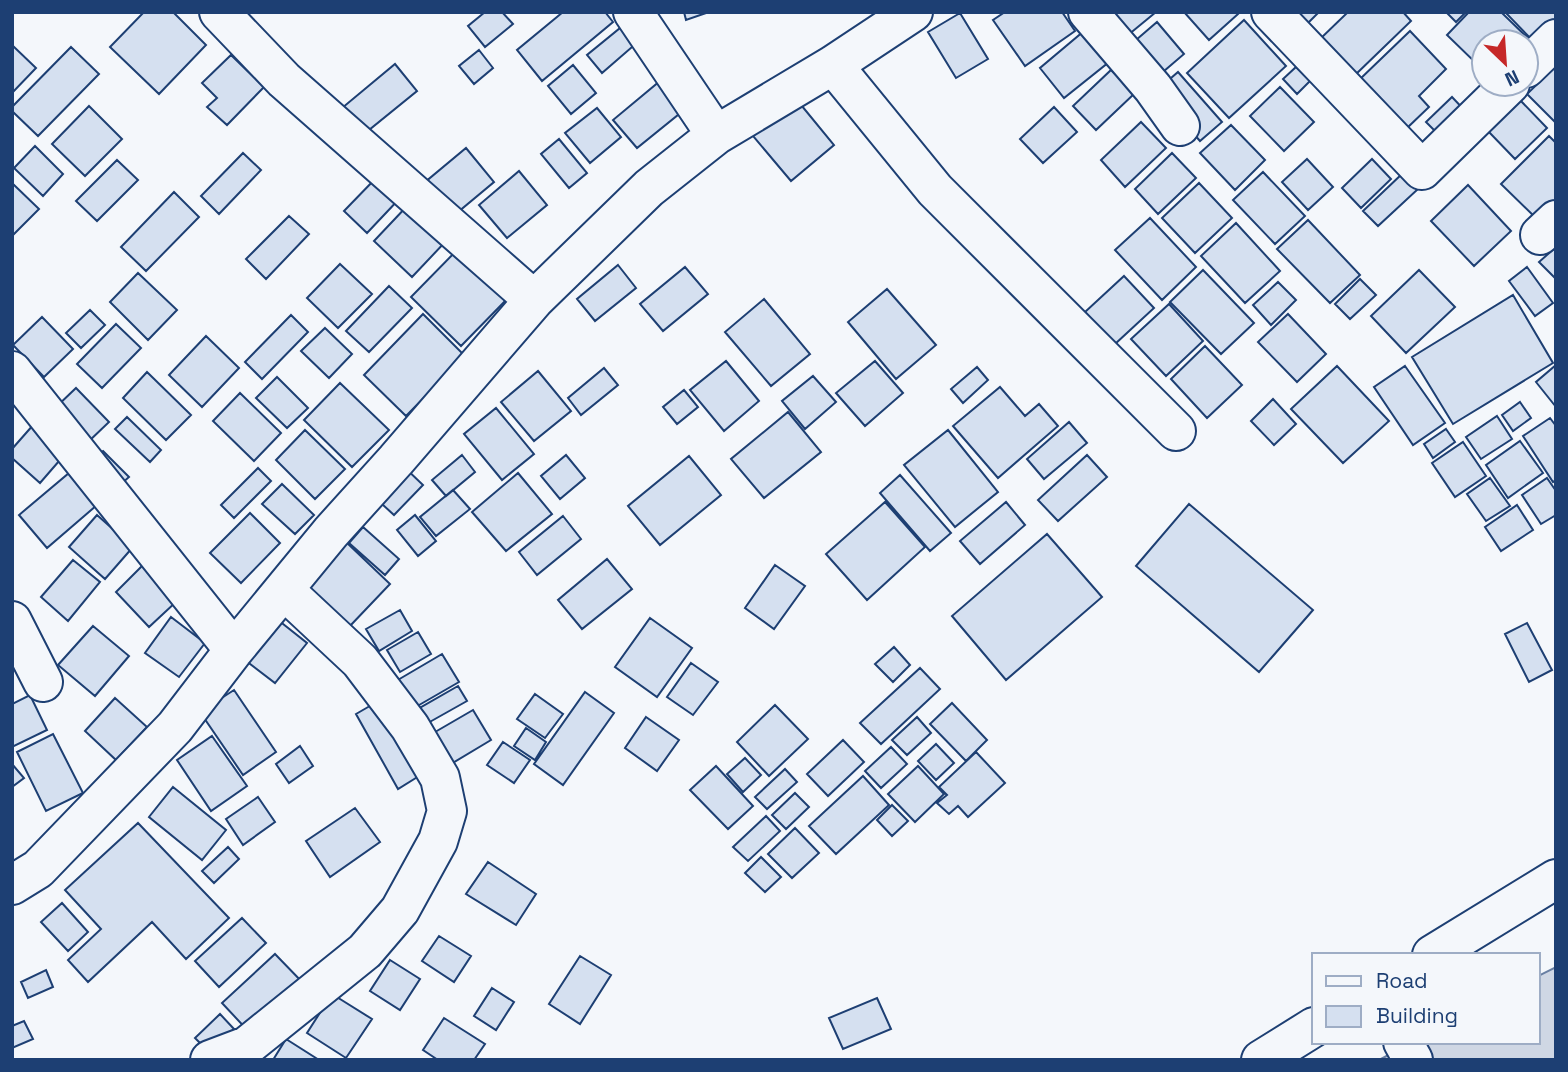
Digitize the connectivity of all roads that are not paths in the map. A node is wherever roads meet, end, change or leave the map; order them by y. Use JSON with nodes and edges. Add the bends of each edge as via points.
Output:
{"nodes":[{"id":1,"x":219,"y":12,"type":"edge"},
{"id":2,"x":633,"y":12,"type":"edge"},
{"id":3,"x":913,"y":12,"type":"edge"},
{"id":4,"x":1088,"y":12,"type":"edge"},
{"id":5,"x":1271,"y":12,"type":"edge"},
{"id":6,"x":1556,"y":39,"type":"edge"},
{"id":7,"x":1540,"y":54,"type":"edge"},
{"id":8,"x":833,"y":65,"type":"junction"},
{"id":9,"x":1496,"y":98,"type":"edge"},
{"id":10,"x":1180,"y":126,"type":"dead end"},
{"id":11,"x":716,"y":135,"type":"junction"},
{"id":12,"x":534,"y":300,"type":"junction"},
{"id":13,"x":12,"y":370,"type":"edge"},
{"id":14,"x":1176,"y":431,"type":"dead end"},
{"id":15,"x":284,"y":590,"type":"junction"},
{"id":16,"x":12,"y":621,"type":"edge"},
{"id":17,"x":234,"y":650,"type":"junction"},
{"id":18,"x":43,"y":682,"type":"dead end"},
{"id":19,"x":1556,"y":879,"type":"edge"},
{"id":20,"x":15,"y":881,"type":"edge"},
{"id":21,"x":1435,"y":953,"type":"edge"},
{"id":22,"x":1312,"y":1028,"type":"edge"},
{"id":23,"x":1404,"y":1044,"type":"edge"},
{"id":24,"x":210,"y":1060,"type":"edge"},
{"id":25,"x":1261,"y":1060,"type":"edge"},
{"id":26,"x":1413,"y":1060,"type":"edge"}],
"edges":[{"from":1,"to":12,"type":"street","via":[[284,80]]},
{"from":2,"to":11,"type":"street"},
{"from":3,"to":8,"type":"street"},
{"from":4,"to":10,"type":"street"},
{"from":5,"to":9,"type":"street","via":[[1422,170]]},
{"from":6,"to":7,"type":"street"},
{"from":8,"to":11,"type":"street"},
{"from":8,"to":14,"type":"street","via":[[935,190]]},
{"from":11,"to":12,"type":"street","via":[[649,188]]},
{"from":12,"to":15,"type":"street"},
{"from":13,"to":17,"type":"street"},
{"from":15,"to":17,"type":"street"},
{"from":15,"to":24,"type":"street","via":[[360,661],[410,727],[440,778],[447,811],[438,841],[400,910],[365,951],[247,1046]]},
{"from":16,"to":18,"type":"street"},
{"from":17,"to":20,"type":"street","via":[[175,727],[38,869]]},
{"from":19,"to":21,"type":"street"},
{"from":22,"to":25,"type":"street"},
{"from":23,"to":26,"type":"street"}]}
